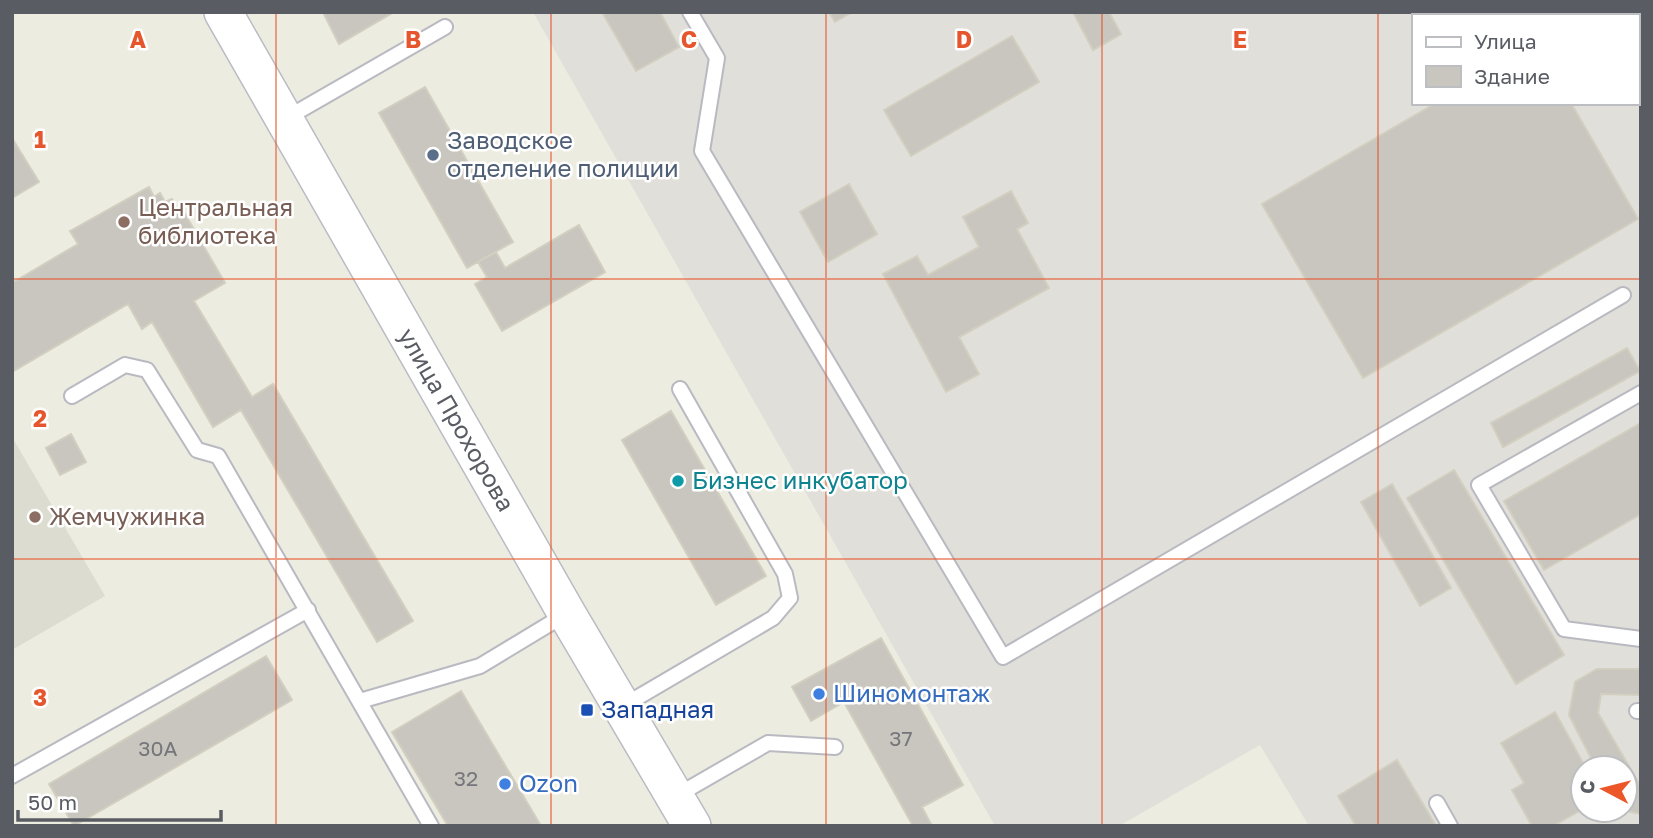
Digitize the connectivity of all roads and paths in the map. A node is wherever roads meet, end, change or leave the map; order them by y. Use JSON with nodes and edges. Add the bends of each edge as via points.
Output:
{"nodes":[{"id":1,"x":223,"y":12,"type":"edge"},
{"id":2,"x":690,"y":12,"type":"edge"},
{"id":3,"x":445,"y":27,"type":"dead end"},
{"id":4,"x":284,"y":120,"type":"junction"},
{"id":5,"x":1623,"y":295,"type":"dead end"},
{"id":6,"x":680,"y":389,"type":"dead end"},
{"id":7,"x":1641,"y":393,"type":"edge"},
{"id":8,"x":72,"y":396,"type":"dead end"},
{"id":9,"x":307,"y":610,"type":"junction"},
{"id":10,"x":567,"y":614,"type":"junction"},
{"id":11,"x":1641,"y":639,"type":"edge"},
{"id":12,"x":360,"y":701,"type":"junction"},
{"id":13,"x":622,"y":707,"type":"junction"},
{"id":14,"x":835,"y":747,"type":"dead end"},
{"id":15,"x":12,"y":776,"type":"edge"},
{"id":16,"x":1437,"y":803,"type":"dead end"},
{"id":17,"x":684,"y":811,"type":"edge"},
{"id":18,"x":431,"y":826,"type":"edge"},
{"id":19,"x":1450,"y":826,"type":"edge"}],
"edges":[{"from":1,"to":4,"type":"street","name":"улица Прохорова"},
{"from":2,"to":5,"type":"lane","via":[[717,58],[702,151],[1003,657]]},
{"from":3,"to":4,"type":"lane"},
{"from":4,"to":10,"type":"street","name":"улица Прохорова"},
{"from":6,"to":13,"type":"lane","via":[[785,574],[790,598],[773,618]]},
{"from":7,"to":11,"type":"lane","via":[[1479,485],[1564,629]]},
{"from":8,"to":9,"type":"lane","via":[[125,365],[147,370],[197,450],[218,456]]},
{"from":9,"to":12,"type":"lane"},
{"from":9,"to":15,"type":"lane"},
{"from":10,"to":12,"type":"lane","via":[[480,666]]},
{"from":10,"to":13,"type":"street","name":"улица Прохорова"},
{"from":12,"to":18,"type":"lane"},
{"from":13,"to":17,"type":"street","name":"улица Прохорова"},
{"from":14,"to":17,"type":"lane","via":[[768,743]]},
{"from":16,"to":19,"type":"lane"}]}
